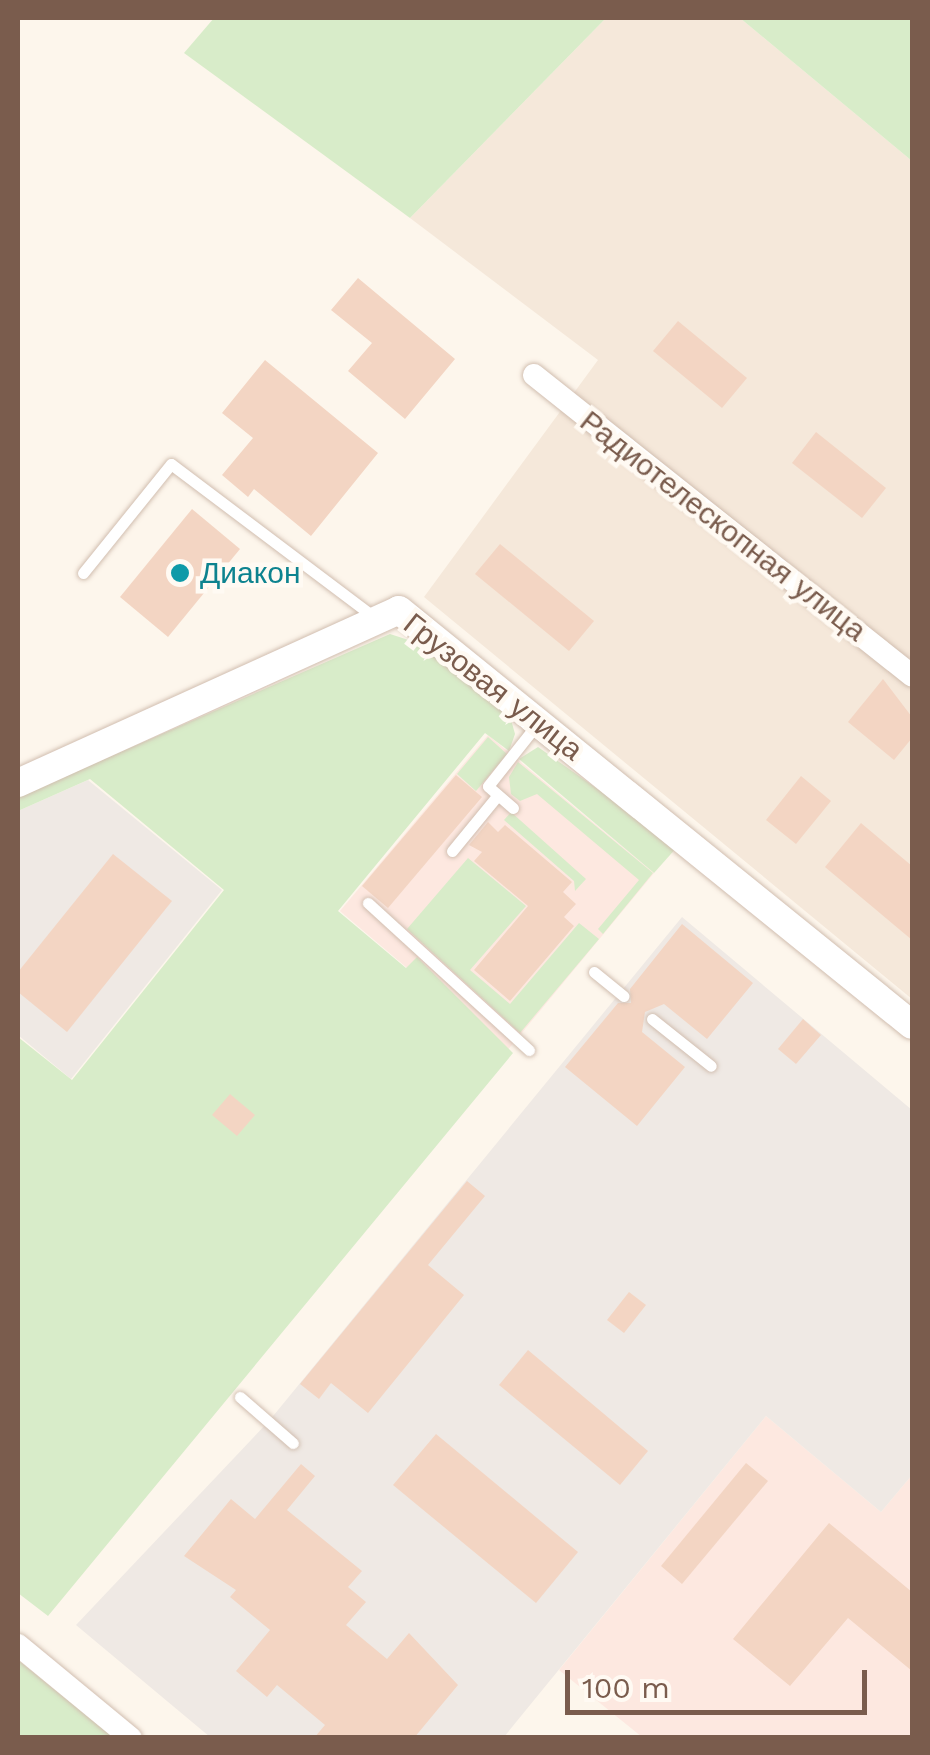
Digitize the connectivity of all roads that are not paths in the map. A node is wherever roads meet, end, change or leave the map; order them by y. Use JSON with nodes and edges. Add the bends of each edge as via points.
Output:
{"nodes":[{"id":1,"x":534,"y":375,"type":"dead end"},
{"id":2,"x":83,"y":572,"type":"dead end"},
{"id":3,"x":377,"y":619,"type":"junction"},
{"id":4,"x":912,"y":676,"type":"edge"},
{"id":5,"x":538,"y":723,"type":"junction"},
{"id":6,"x":18,"y":782,"type":"edge"},
{"id":7,"x":498,"y":795,"type":"junction"},
{"id":8,"x":513,"y":808,"type":"dead end"},
{"id":9,"x":452,"y":850,"type":"dead end"},
{"id":10,"x":368,"y":903,"type":"dead end"},
{"id":11,"x":594,"y":972,"type":"dead end"},
{"id":12,"x":624,"y":996,"type":"dead end"},
{"id":13,"x":652,"y":1018,"type":"dead end"},
{"id":14,"x":912,"y":1025,"type":"edge"},
{"id":15,"x":529,"y":1050,"type":"dead end"},
{"id":16,"x":711,"y":1066,"type":"dead end"},
{"id":17,"x":240,"y":1397,"type":"dead end"},
{"id":18,"x":293,"y":1443,"type":"dead end"},
{"id":19,"x":18,"y":1645,"type":"edge"},
{"id":20,"x":132,"y":1738,"type":"edge"}],
"edges":[{"from":1,"to":4,"type":"street","name":"Радиотелескопная улица"},
{"from":2,"to":3,"type":"lane","via":[[171,464]]},
{"from":3,"to":5,"type":"street","name":"Грузовая улица","via":[[398,610]]},
{"from":3,"to":6,"type":"street","name":"Грузовая улица"},
{"from":5,"to":7,"type":"lane","via":[[488,786]]},
{"from":5,"to":14,"type":"street","name":"Грузовая улица"},
{"from":7,"to":8,"type":"lane"},
{"from":7,"to":9,"type":"lane"},
{"from":10,"to":15,"type":"lane"},
{"from":11,"to":12,"type":"lane"},
{"from":13,"to":16,"type":"lane"},
{"from":17,"to":18,"type":"lane"},
{"from":19,"to":20,"type":"street"}]}
